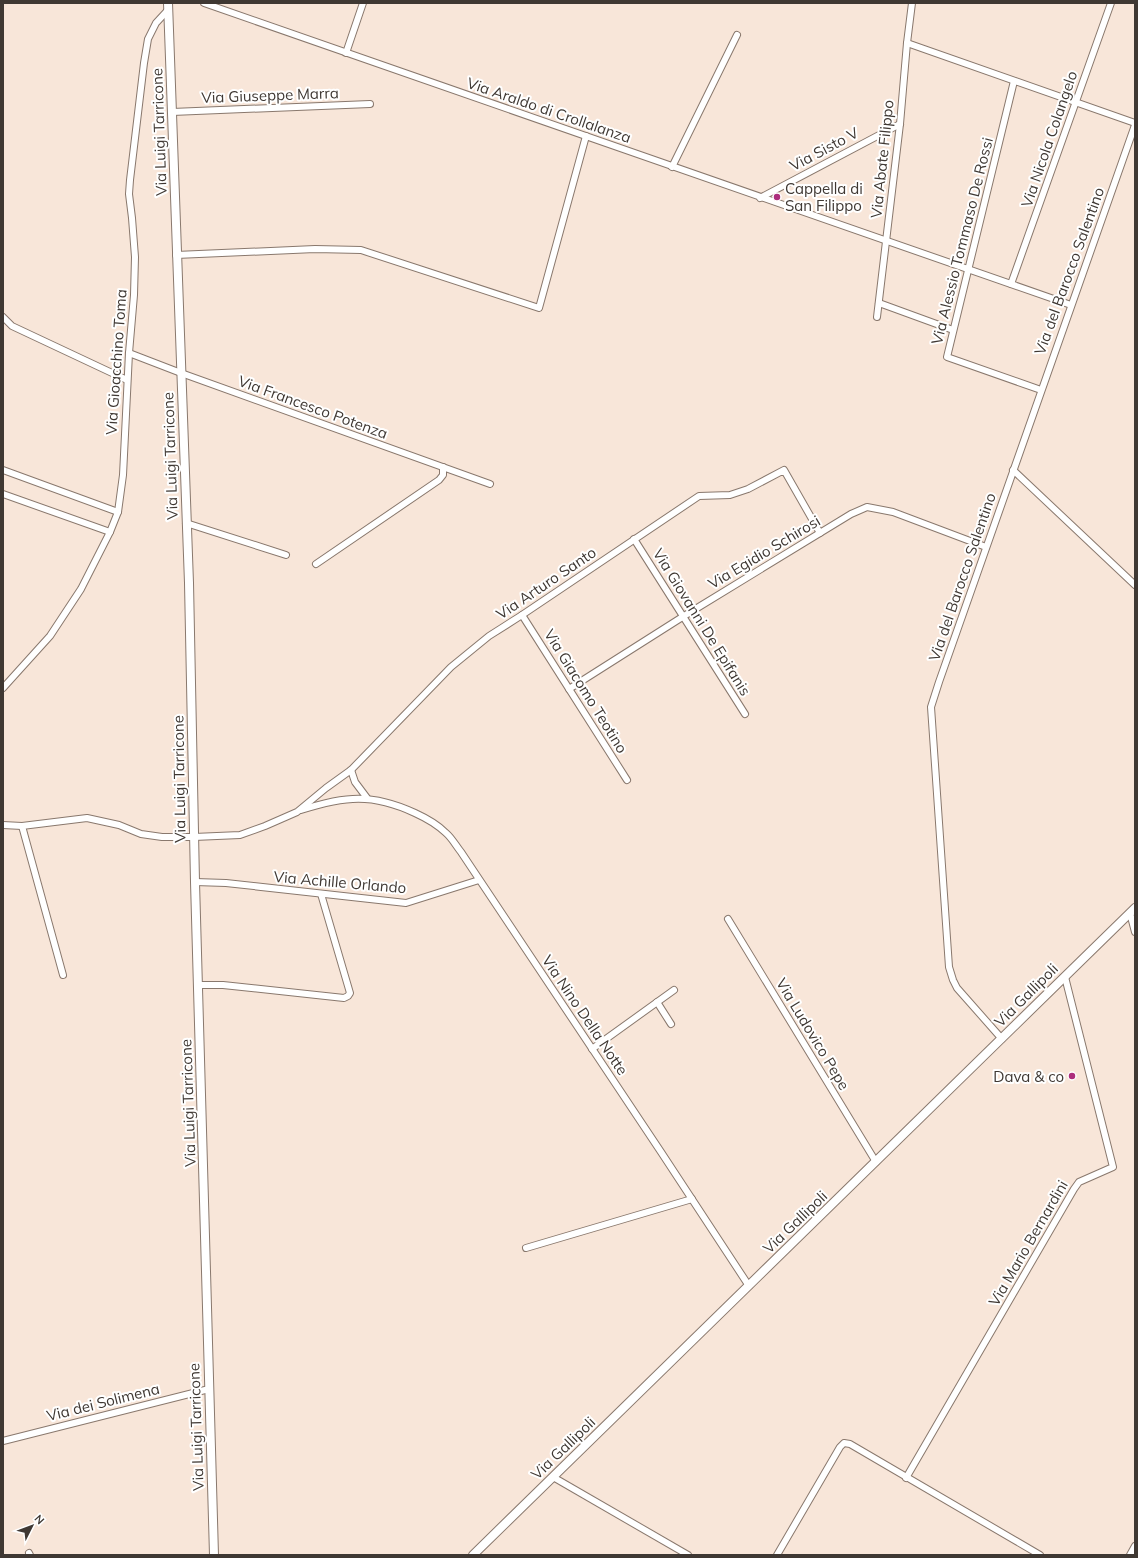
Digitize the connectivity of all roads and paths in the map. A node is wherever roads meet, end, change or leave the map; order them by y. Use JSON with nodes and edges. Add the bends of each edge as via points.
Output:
{"nodes":[{"id":1,"x":204,"y":3,"type":"edge"},
{"id":2,"x":363,"y":3,"type":"edge"},
{"id":3,"x":912,"y":3,"type":"edge"},
{"id":4,"x":1111,"y":3,"type":"edge"},
{"id":5,"x":168,"y":7,"type":"edge"},
{"id":6,"x":737,"y":35,"type":"dead end"},
{"id":7,"x":907,"y":43,"type":"junction"},
{"id":8,"x":346,"y":53,"type":"junction"},
{"id":9,"x":1014,"y":81,"type":"junction"},
{"id":10,"x":1075,"y":102,"type":"junction"},
{"id":11,"x":370,"y":104,"type":"dead end"},
{"id":12,"x":172,"y":112,"type":"junction"},
{"id":13,"x":900,"y":124,"type":"junction"},
{"id":14,"x":1135,"y":124,"type":"edge"},
{"id":15,"x":586,"y":136,"type":"junction"},
{"id":16,"x":672,"y":168,"type":"junction"},
{"id":17,"x":760,"y":198,"type":"junction"},
{"id":18,"x":886,"y":241,"type":"junction"},
{"id":19,"x":176,"y":255,"type":"junction"},
{"id":20,"x":968,"y":269,"type":"junction"},
{"id":21,"x":1011,"y":284,"type":"junction"},
{"id":22,"x":879,"y":304,"type":"junction"},
{"id":23,"x":1071,"y":305,"type":"junction"},
{"id":24,"x":3,"y":317,"type":"edge"},
{"id":25,"x":877,"y":317,"type":"dead end"},
{"id":26,"x":953,"y":330,"type":"junction"},
{"id":27,"x":129,"y":353,"type":"junction"},
{"id":28,"x":181,"y":373,"type":"junction"},
{"id":29,"x":127,"y":380,"type":"junction"},
{"id":30,"x":1041,"y":390,"type":"junction"},
{"id":31,"x":443,"y":467,"type":"junction"},
{"id":32,"x":3,"y":470,"type":"edge"},
{"id":33,"x":1012,"y":470,"type":"junction"},
{"id":34,"x":490,"y":484,"type":"dead end"},
{"id":35,"x":3,"y":494,"type":"edge"},
{"id":36,"x":118,"y":512,"type":"junction"},
{"id":37,"x":186,"y":523,"type":"junction"},
{"id":38,"x":110,"y":532,"type":"junction"},
{"id":39,"x":820,"y":533,"type":"junction"},
{"id":40,"x":636,"y":541,"type":"junction"},
{"id":41,"x":986,"y":547,"type":"junction"},
{"id":42,"x":286,"y":555,"type":"dead end"},
{"id":43,"x":316,"y":564,"type":"dead end"},
{"id":44,"x":1135,"y":585,"type":"edge"},
{"id":45,"x":522,"y":615,"type":"junction"},
{"id":46,"x":684,"y":616,"type":"junction"},
{"id":47,"x":3,"y":688,"type":"edge"},
{"id":48,"x":569,"y":689,"type":"junction"},
{"id":49,"x":745,"y":714,"type":"dead end"},
{"id":50,"x":351,"y":770,"type":"junction"},
{"id":51,"x":627,"y":780,"type":"dead end"},
{"id":52,"x":367,"y":798,"type":"junction"},
{"id":53,"x":297,"y":812,"type":"junction"},
{"id":54,"x":3,"y":825,"type":"edge"},
{"id":55,"x":22,"y":826,"type":"junction"},
{"id":56,"x":194,"y":837,"type":"junction"},
{"id":57,"x":479,"y":880,"type":"junction"},
{"id":58,"x":195,"y":882,"type":"junction"},
{"id":59,"x":322,"y":894,"type":"junction"},
{"id":60,"x":1132,"y":911,"type":"edge"},
{"id":61,"x":728,"y":919,"type":"dead end"},
{"id":62,"x":1135,"y":932,"type":"edge"},
{"id":63,"x":63,"y":975,"type":"dead end"},
{"id":64,"x":1065,"y":977,"type":"junction"},
{"id":65,"x":199,"y":985,"type":"junction"},
{"id":66,"x":674,"y":990,"type":"dead end"},
{"id":67,"x":657,"y":1002,"type":"junction"},
{"id":68,"x":671,"y":1024,"type":"dead end"},
{"id":69,"x":1002,"y":1039,"type":"junction"},
{"id":70,"x":592,"y":1049,"type":"junction"},
{"id":71,"x":876,"y":1162,"type":"junction"},
{"id":72,"x":692,"y":1199,"type":"junction"},
{"id":73,"x":526,"y":1248,"type":"dead end"},
{"id":74,"x":749,"y":1286,"type":"junction"},
{"id":75,"x":210,"y":1389,"type":"junction"},
{"id":76,"x":3,"y":1441,"type":"edge"},
{"id":77,"x":553,"y":1477,"type":"junction"},
{"id":78,"x":906,"y":1478,"type":"junction"},
{"id":79,"x":1135,"y":1546,"type":"edge"},
{"id":80,"x":214,"y":1555,"type":"edge"},
{"id":81,"x":473,"y":1555,"type":"edge"},
{"id":82,"x":688,"y":1555,"type":"edge"},
{"id":83,"x":777,"y":1555,"type":"edge"},
{"id":84,"x":1040,"y":1555,"type":"edge"},
{"id":85,"x":1130,"y":1555,"type":"edge"}],
"edges":[{"from":1,"to":8,"type":"street","name":"Via Araldo di Crollalanza"},
{"from":2,"to":8,"type":"street"},
{"from":3,"to":7,"type":"street","name":"Via Abate Filippo"},
{"from":4,"to":10,"type":"street","name":"Via Nicola Colangelo"},
{"from":5,"to":12,"type":"main road","name":"Via Luigi Tarricone"},
{"from":5,"to":27,"type":"street","name":"Via Gioacchino Toma","via":[[148,39],[130,180],[135,257]]},
{"from":6,"to":16,"type":"street"},
{"from":7,"to":9,"type":"street"},
{"from":7,"to":13,"type":"street","name":"Via Abate Filippo"},
{"from":8,"to":15,"type":"street","name":"Via Araldo di Crollalanza"},
{"from":9,"to":10,"type":"street"},
{"from":9,"to":20,"type":"street","name":"Via Alessio Tommaso De Rossi"},
{"from":10,"to":14,"type":"street"},
{"from":10,"to":21,"type":"street","name":"Via Nicola Colangelo"},
{"from":11,"to":12,"type":"street","name":"Via Giuseppe Marra"},
{"from":12,"to":19,"type":"main road","name":"Via Luigi Tarricone"},
{"from":13,"to":17,"type":"street","name":"Via Sisto V"},
{"from":13,"to":18,"type":"street","name":"Via Abate Filippo"},
{"from":14,"to":23,"type":"street","name":"Via del Barocco Salentino"},
{"from":15,"to":16,"type":"street","name":"Via Araldo di Crollalanza"},
{"from":15,"to":19,"type":"street","via":[[539,308],[361,250],[315,249]]},
{"from":16,"to":17,"type":"street","name":"Via Araldo di Crollalanza"},
{"from":17,"to":18,"type":"street","name":"Via Araldo di Crollalanza"},
{"from":18,"to":20,"type":"street","name":"Via Araldo di Crollalanza"},
{"from":18,"to":22,"type":"street","name":"Via Abate Filippo"},
{"from":19,"to":28,"type":"main road","name":"Via Luigi Tarricone"},
{"from":20,"to":21,"type":"street","name":"Via Araldo di Crollalanza"},
{"from":20,"to":26,"type":"street","name":"Via Alessio Tommaso De Rossi"},
{"from":21,"to":23,"type":"street","name":"Via Araldo di Crollalanza"},
{"from":22,"to":25,"type":"street","name":"Via Abate Filippo"},
{"from":22,"to":26,"type":"street"},
{"from":23,"to":30,"type":"street","name":"Via del Barocco Salentino"},
{"from":24,"to":29,"type":"street","via":[[12,326]]},
{"from":26,"to":30,"type":"street","name":"Via Alessio Tommaso De Rossi","via":[[947,357]]},
{"from":27,"to":28,"type":"street","name":"Via Francesco Potenza"},
{"from":27,"to":29,"type":"street","name":"Via Gioacchino Toma"},
{"from":28,"to":31,"type":"street","name":"Via Francesco Potenza"},
{"from":28,"to":37,"type":"main road","name":"Via Luigi Tarricone"},
{"from":29,"to":36,"type":"street","name":"Via Gioacchino Toma","via":[[123,475]]},
{"from":30,"to":33,"type":"street","name":"Via del Barocco Salentino"},
{"from":31,"to":34,"type":"street","name":"Via Francesco Potenza"},
{"from":31,"to":43,"type":"street","via":[[443,475],[439,480]]},
{"from":32,"to":36,"type":"street"},
{"from":33,"to":41,"type":"street","name":"Via del Barocco Salentino"},
{"from":33,"to":44,"type":"street"},
{"from":35,"to":38,"type":"street"},
{"from":36,"to":38,"type":"street","name":"Via Gioacchino Toma"},
{"from":37,"to":42,"type":"street"},
{"from":37,"to":56,"type":"main road","name":"Via Luigi Tarricone"},
{"from":38,"to":47,"type":"street","name":"Via Gioacchino Toma","via":[[81,589],[50,636]]},
{"from":39,"to":40,"type":"street","name":"Via Arturo Santo","via":[[784,470],[748,489],[730,495],[699,496]]},
{"from":39,"to":41,"type":"street","name":"Via Egidio Schirosi","via":[[868,507],[893,512]]},
{"from":39,"to":46,"type":"street","name":"Via Egidio Schirosi"},
{"from":40,"to":45,"type":"street","name":"Via Arturo Santo"},
{"from":40,"to":46,"type":"street","name":"Via Giovanni De Epifanis"},
{"from":41,"to":69,"type":"street","name":"Via del Barocco Salentino","via":[[931,707],[949,967],[957,988]]},
{"from":45,"to":48,"type":"street","name":"Via Giacomo Teotino"},
{"from":45,"to":50,"type":"street","name":"Via Arturo Santo","via":[[489,636],[452,666]]},
{"from":46,"to":48,"type":"street","name":"Via Egidio Schirosi"},
{"from":46,"to":49,"type":"street","name":"Via Giovanni De Epifanis"},
{"from":48,"to":51,"type":"street","name":"Via Giacomo Teotino"},
{"from":50,"to":52,"type":"street","via":[[355,782]]},
{"from":50,"to":53,"type":"street","name":"Via Arturo Santo"},
{"from":52,"to":53,"type":"street","name":"Via Arturo Santo","via":[[344,799]]},
{"from":52,"to":57,"type":"street","name":"Via Nino Della Notte","via":[[400,806],[431,821],[446,833]]},
{"from":53,"to":56,"type":"street","name":"Via Arturo Santo","via":[[240,835]]},
{"from":54,"to":55,"type":"street","name":"Via Arturo Santo"},
{"from":55,"to":56,"type":"street","name":"Via Arturo Santo","via":[[87,818],[119,825],[141,834]]},
{"from":55,"to":63,"type":"street"},
{"from":56,"to":58,"type":"main road","name":"Via Luigi Tarricone"},
{"from":57,"to":59,"type":"street","name":"Via Achille Orlando","via":[[406,903]]},
{"from":57,"to":70,"type":"street","name":"Via Nino Della Notte"},
{"from":58,"to":59,"type":"street","name":"Via Achille Orlando"},
{"from":58,"to":65,"type":"main road","name":"Via Luigi Tarricone"},
{"from":59,"to":65,"type":"street","via":[[350,993],[348,996],[344,998],[223,985]]},
{"from":60,"to":62,"type":"street"},
{"from":60,"to":64,"type":"main road","name":"Via Gallipoli"},
{"from":61,"to":71,"type":"street","name":"Via Ludovico Pepe"},
{"from":64,"to":69,"type":"main road","name":"Via Gallipoli"},
{"from":64,"to":78,"type":"street","name":"Via Mario Bernardini","via":[[1113,1167],[1079,1182],[1074,1189]]},
{"from":65,"to":75,"type":"main road","name":"Via Luigi Tarricone"},
{"from":66,"to":67,"type":"street"},
{"from":67,"to":68,"type":"street"},
{"from":67,"to":70,"type":"street"},
{"from":69,"to":71,"type":"main road","name":"Via Gallipoli"},
{"from":70,"to":72,"type":"street","name":"Via Nino Della Notte"},
{"from":71,"to":74,"type":"main road","name":"Via Gallipoli"},
{"from":72,"to":73,"type":"street"},
{"from":72,"to":74,"type":"street","name":"Via Nino Della Notte"},
{"from":74,"to":77,"type":"main road","name":"Via Gallipoli"},
{"from":75,"to":76,"type":"street","name":"Via dei Solimena"},
{"from":75,"to":80,"type":"main road","name":"Via Luigi Tarricone"},
{"from":77,"to":81,"type":"main road","name":"Via Gallipoli"},
{"from":77,"to":82,"type":"street"},
{"from":78,"to":83,"type":"street","via":[[850,1444],[844,1443]]},
{"from":78,"to":84,"type":"street"},
{"from":79,"to":85,"type":"street"}]}
